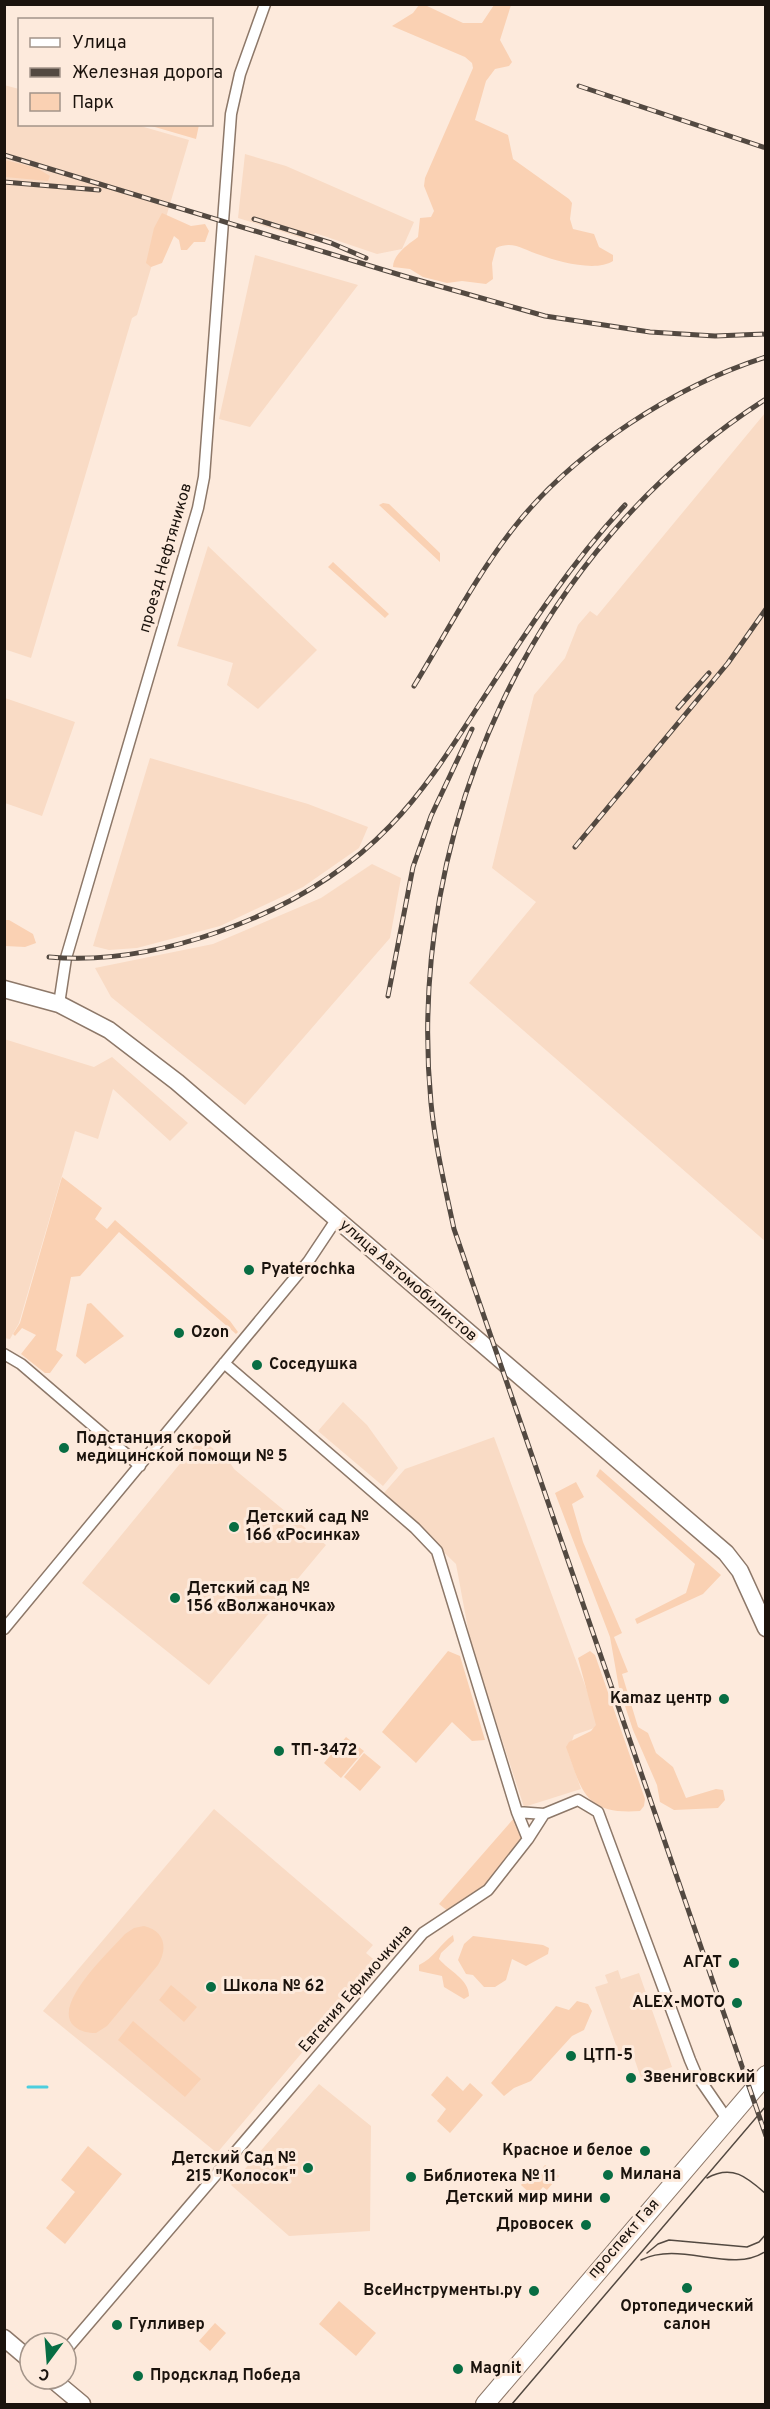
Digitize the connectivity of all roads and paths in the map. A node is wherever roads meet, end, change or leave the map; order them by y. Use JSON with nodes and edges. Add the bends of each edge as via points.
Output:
{"nodes":[{"id":1,"x":265,"y":4,"type":"edge"},
{"id":2,"x":4,"y":989,"type":"edge"},
{"id":3,"x":59,"y":1004,"type":"junction"},
{"id":4,"x":336,"y":1220,"type":"junction"},
{"id":5,"x":4,"y":1354,"type":"edge"},
{"id":6,"x":224,"y":1363,"type":"junction"},
{"id":7,"x":140,"y":1466,"type":"junction"},
{"id":8,"x":765,"y":1628,"type":"edge"},
{"id":9,"x":4,"y":1629,"type":"edge"},
{"id":10,"x":517,"y":1812,"type":"junction"},
{"id":11,"x":544,"y":1814,"type":"junction"},
{"id":12,"x":528,"y":1839,"type":"junction"},
{"id":13,"x":765,"y":2075,"type":"edge"},
{"id":14,"x":727,"y":2119,"type":"junction"},
{"id":15,"x":78,"y":2336,"type":"edge"},
{"id":16,"x":4,"y":2338,"type":"edge"},
{"id":17,"x":18,"y":2350,"type":"edge"},
{"id":18,"x":66,"y":2391,"type":"edge"},
{"id":19,"x":82,"y":2404,"type":"edge"},
{"id":20,"x":485,"y":2404,"type":"edge"}],
"edges":[{"from":1,"to":3,"type":"street","name":"проезд Нефтяников","via":[[231,114],[210,424],[198,508],[66,958]]},
{"from":2,"to":3,"type":"street","name":"улица Автомобилистов"},
{"from":3,"to":4,"type":"street","name":"улица Автомобилистов","via":[[145,1055]]},
{"from":4,"to":6,"type":"street","via":[[308,1262]]},
{"from":4,"to":8,"type":"street","name":"улица Автомобилистов","via":[[726,1553],[740,1571]]},
{"from":5,"to":7,"type":"street","via":[[21,1364]]},
{"from":6,"to":7,"type":"street"},
{"from":6,"to":10,"type":"street","via":[[415,1528],[436,1551]]},
{"from":7,"to":9,"type":"street"},
{"from":10,"to":11,"type":"street"},
{"from":10,"to":12,"type":"street"},
{"from":11,"to":12,"type":"street","name":"Евгения Ефимочкина"},
{"from":11,"to":14,"type":"street","via":[[578,1800],[598,1812],[690,2060]]},
{"from":12,"to":15,"type":"street","name":"Евгения Ефимочкина","via":[[488,1890],[423,1933]]},
{"from":13,"to":14,"type":"main road","name":"проспект Гая"},
{"from":14,"to":20,"type":"main road","name":"проспект Гая"},
{"from":16,"to":17,"type":"street"},
{"from":18,"to":19,"type":"street"}]}
